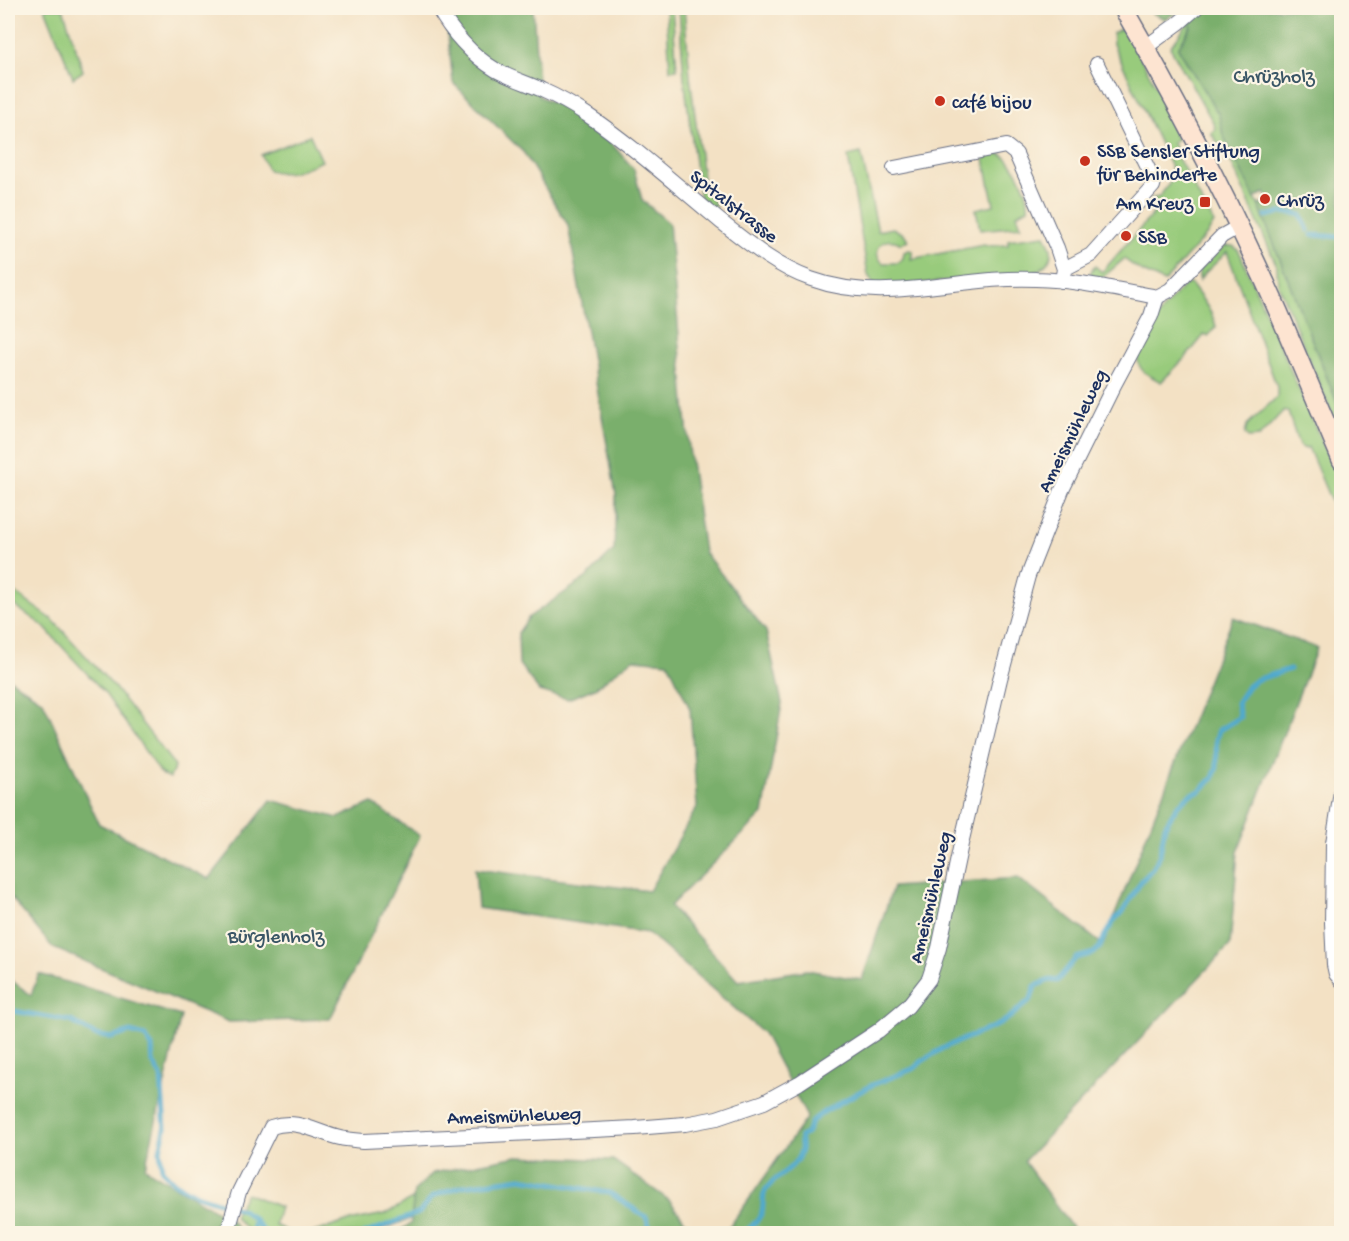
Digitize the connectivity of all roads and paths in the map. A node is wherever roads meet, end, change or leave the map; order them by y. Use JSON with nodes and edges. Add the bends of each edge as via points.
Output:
{"nodes":[{"id":1,"x":438,"y":8,"type":"edge"},
{"id":2,"x":1123,"y":8,"type":"edge"},
{"id":3,"x":1196,"y":8,"type":"edge"},
{"id":4,"x":1146,"y":47,"type":"junction"},
{"id":5,"x":1097,"y":64,"type":"dead end"},
{"id":6,"x":894,"y":168,"type":"dead end"},
{"id":7,"x":1238,"y":227,"type":"junction"},
{"id":8,"x":1063,"y":275,"type":"junction"},
{"id":9,"x":1157,"y":297,"type":"junction"},
{"id":10,"x":1341,"y":461,"type":"edge"},
{"id":11,"x":1341,"y":784,"type":"edge"},
{"id":12,"x":1341,"y":981,"type":"edge"},
{"id":13,"x":227,"y":1232,"type":"edge"}],
"edges":[{"from":1,"to":8,"type":"street","name":"Spitalstrasse","via":[[446,23],[479,58],[496,70],[574,106],[611,131],[752,246],[792,271],[827,285],[866,291]]},
{"from":2,"to":4,"type":"main road"},
{"from":3,"to":4,"type":"street"},
{"from":4,"to":7,"type":"main road"},
{"from":5,"to":8,"type":"street","via":[[1154,181],[1091,255]]},
{"from":6,"to":8,"type":"street","via":[[1006,146],[1016,154],[1051,231]]},
{"from":7,"to":9,"type":"street","via":[[1222,236],[1170,290]]},
{"from":7,"to":10,"type":"main road"},
{"from":8,"to":9,"type":"street","name":"Spitalstrasse"},
{"from":9,"to":13,"type":"street","name":"Ameismühleweg","via":[[1151,316],[1062,490],[1028,576],[1000,679],[939,948],[929,979],[908,1006],[800,1083],[764,1102],[717,1119],[645,1128],[364,1141],[293,1123],[271,1126],[238,1192]]},
{"from":11,"to":12,"type":"street","via":[[1333,843],[1332,923],[1334,965]]}]}
